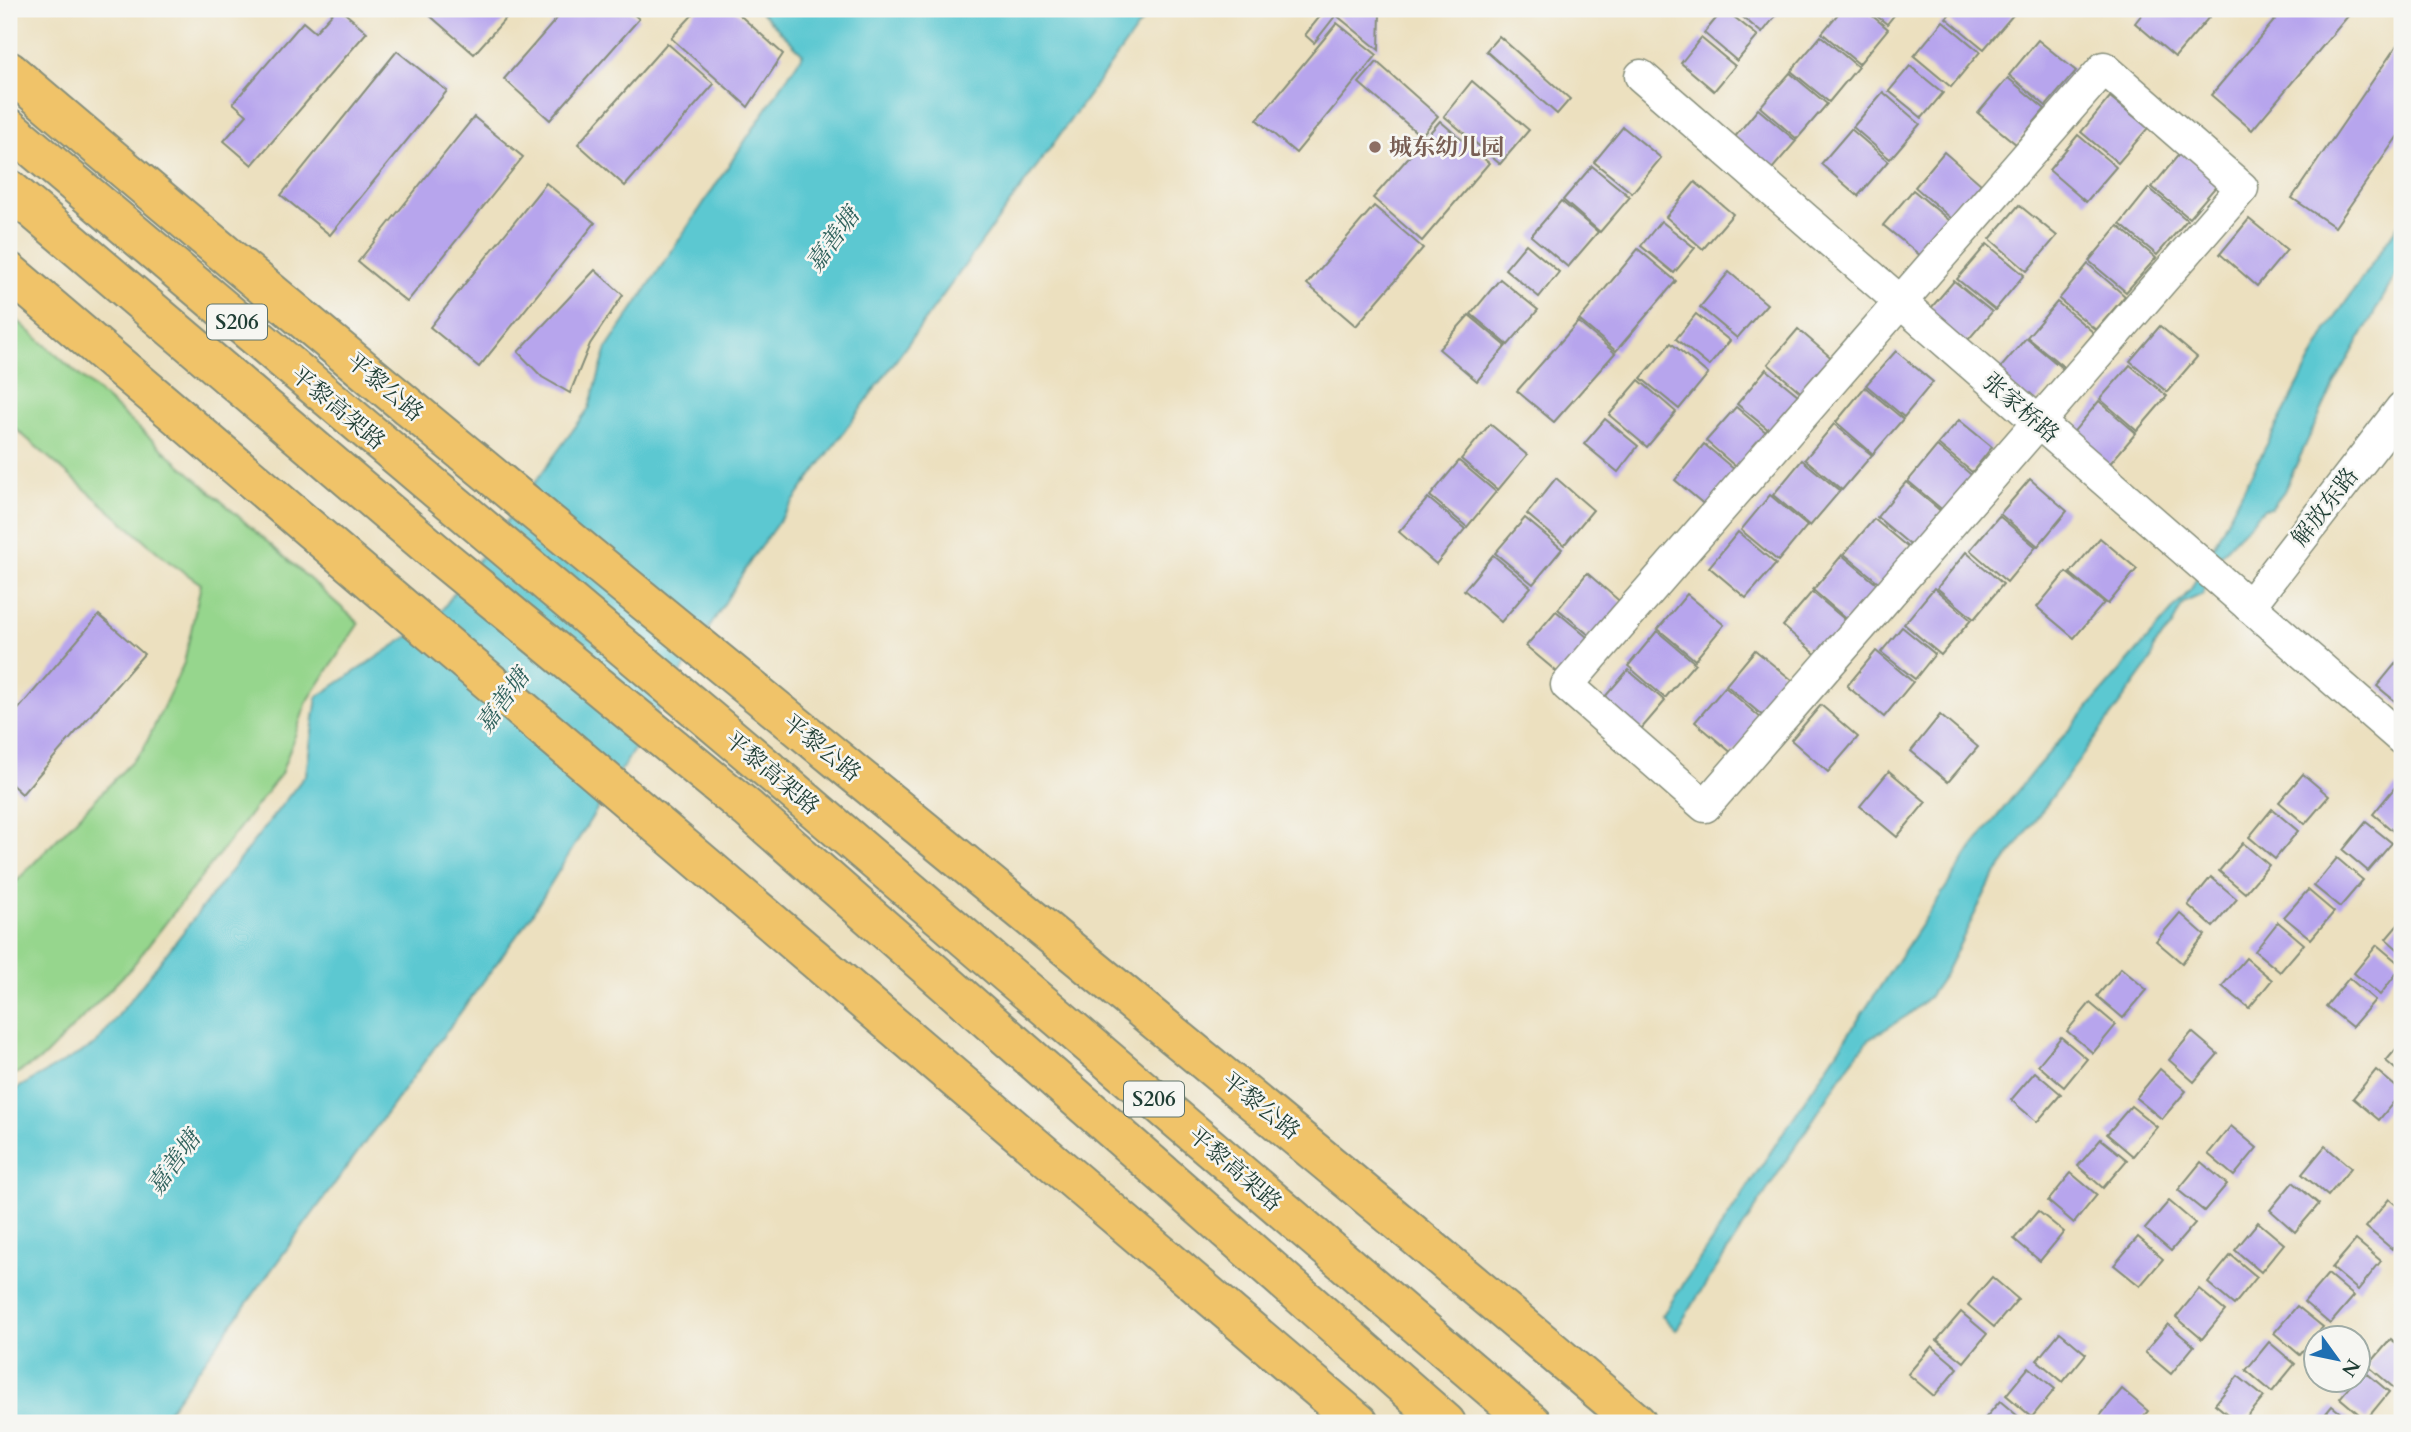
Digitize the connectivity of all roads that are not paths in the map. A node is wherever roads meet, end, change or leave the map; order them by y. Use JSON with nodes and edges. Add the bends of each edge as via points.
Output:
{"nodes":[{"id":1,"x":9,"y":71,"type":"edge"},
{"id":2,"x":1641,"y":76,"type":"dead end"},
{"id":3,"x":9,"y":128,"type":"edge"},
{"id":4,"x":9,"y":190,"type":"edge"},
{"id":5,"x":9,"y":272,"type":"edge"},
{"id":6,"x":1901,"y":302,"type":"junction"},
{"id":7,"x":2402,"y":408,"type":"edge"},
{"id":8,"x":2038,"y":423,"type":"junction"},
{"id":9,"x":2249,"y":606,"type":"junction"},
{"id":10,"x":2402,"y":740,"type":"edge"},
{"id":11,"x":1359,"y":1423,"type":"edge"},
{"id":12,"x":1446,"y":1423,"type":"edge"},
{"id":13,"x":1532,"y":1423,"type":"edge"},
{"id":14,"x":1637,"y":1423,"type":"edge"}],
"edges":[{"from":1,"to":14,"type":"main road","name":"平黎公路","via":[[783,716],[1360,1187]]},
{"from":2,"to":6,"type":"street","name":"张家桥路"},
{"from":3,"to":13,"type":"main road","name":"平黎高架路","number":"S206"},
{"from":4,"to":12,"type":"main road","name":"平黎高架路","number":"S206","via":[[434,551],[748,809]]},
{"from":5,"to":11,"type":"main road"},
{"from":6,"to":8,"type":"street","name":"张家桥路"},
{"from":6,"to":8,"type":"street","via":[[2104,68],[2242,188]]},
{"from":6,"to":8,"type":"street","via":[[1567,685],[1577,694],[1705,806]]},
{"from":7,"to":9,"type":"street","name":"解放东路"},
{"from":8,"to":9,"type":"street","name":"张家桥路"},
{"from":9,"to":10,"type":"street","name":"张家桥路"}]}
